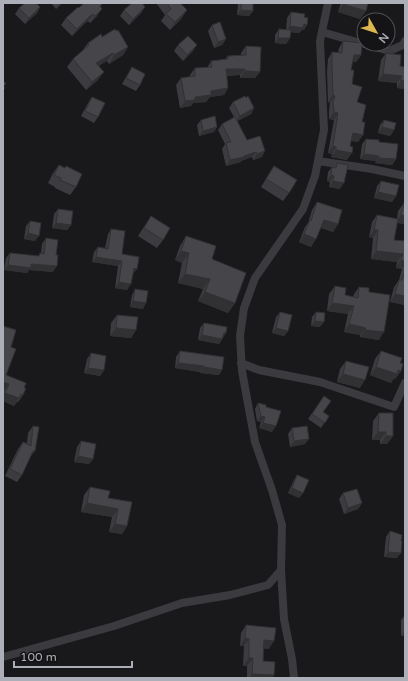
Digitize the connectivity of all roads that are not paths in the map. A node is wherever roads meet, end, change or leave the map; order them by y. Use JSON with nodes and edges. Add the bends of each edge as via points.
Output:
{"nodes":[{"id":1,"x":328,"y":3,"type":"edge"},
{"id":2,"x":322,"y":32,"type":"junction"},
{"id":3,"x":405,"y":41,"type":"edge"},
{"id":4,"x":356,"y":42,"type":"edge"},
{"id":5,"x":396,"y":48,"type":"edge"},
{"id":6,"x":318,"y":161,"type":"junction"},
{"id":7,"x":405,"y":176,"type":"edge"},
{"id":8,"x":241,"y":363,"type":"junction"},
{"id":9,"x":405,"y":383,"type":"edge"},
{"id":10,"x":281,"y":570,"type":"junction"},
{"id":11,"x":3,"y":657,"type":"edge"},
{"id":12,"x":294,"y":678,"type":"edge"}],
"edges":[{"from":1,"to":2,"type":"street"},
{"from":2,"to":4,"type":"street"},
{"from":2,"to":6,"type":"street","via":[[320,41],[324,130]]},
{"from":3,"to":5,"type":"street"},
{"from":6,"to":7,"type":"street"},
{"from":6,"to":8,"type":"street","via":[[302,209],[255,278],[244,308],[240,336]]},
{"from":8,"to":9,"type":"street","via":[[258,370],[320,382],[394,406]]},
{"from":8,"to":10,"type":"street","via":[[255,442],[282,525]]},
{"from":10,"to":11,"type":"street","via":[[268,585],[230,595],[182,603],[114,626]]},
{"from":10,"to":12,"type":"street","via":[[284,619]]}]}
